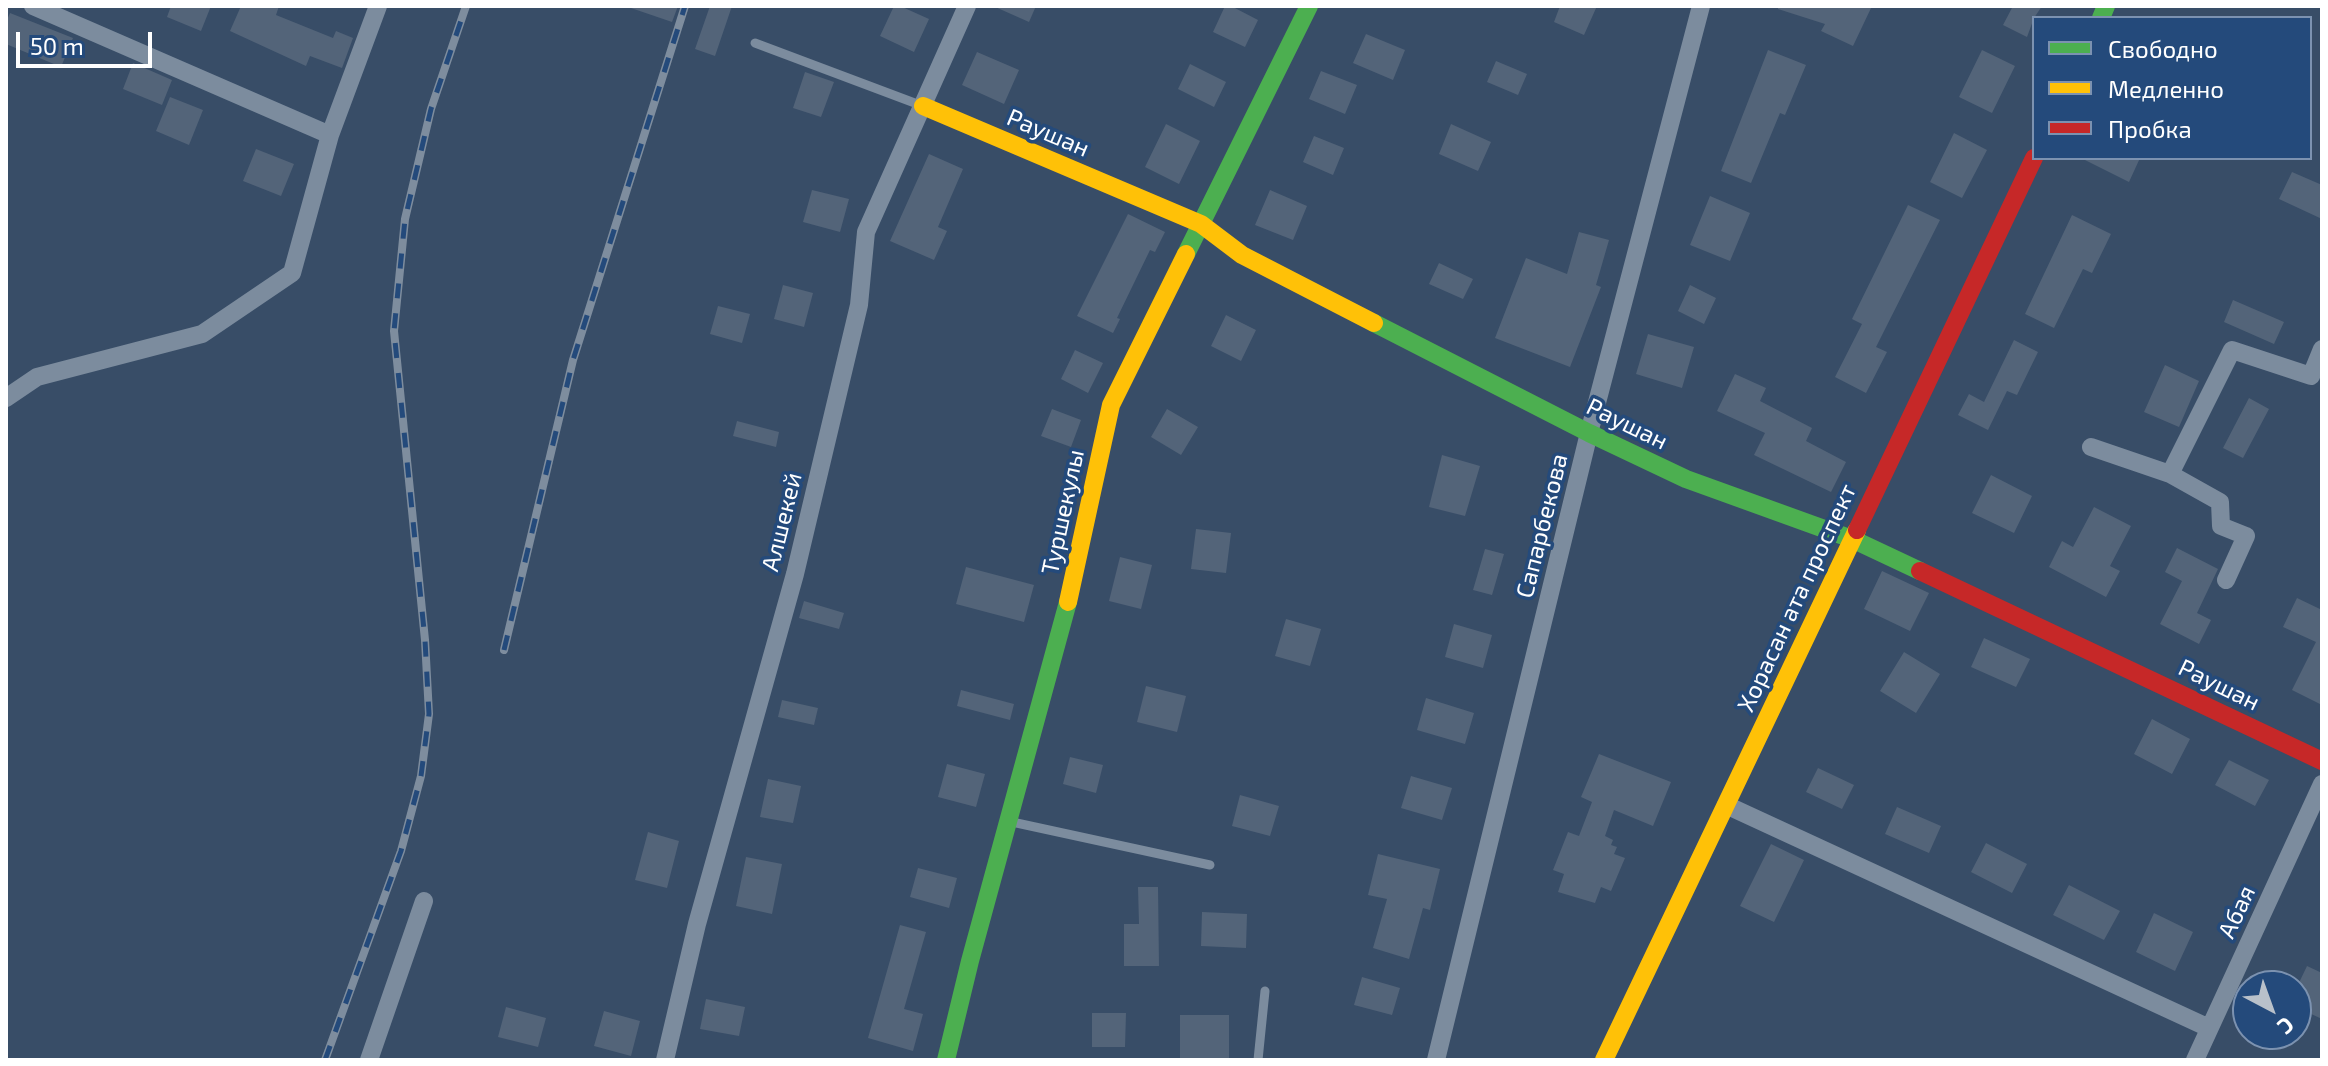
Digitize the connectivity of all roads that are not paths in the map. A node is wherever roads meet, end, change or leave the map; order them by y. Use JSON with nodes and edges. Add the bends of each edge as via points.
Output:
{"nodes":[{"id":1,"x":33,"y":6,"type":"edge"},
{"id":2,"x":378,"y":6,"type":"edge"},
{"id":3,"x":967,"y":6,"type":"edge"},
{"id":4,"x":1309,"y":6,"type":"edge"},
{"id":5,"x":1701,"y":6,"type":"edge"},
{"id":6,"x":755,"y":43,"type":"dead end"},
{"id":7,"x":923,"y":106,"type":"junction"},
{"id":8,"x":330,"y":135,"type":"junction"},
{"id":9,"x":2033,"y":160,"type":"edge"},
{"id":10,"x":1201,"y":224,"type":"junction"},
{"id":11,"x":2322,"y":349,"type":"edge"},
{"id":12,"x":6,"y":398,"type":"edge"},
{"id":13,"x":1589,"y":433,"type":"junction"},
{"id":14,"x":2091,"y":447,"type":"dead end"},
{"id":15,"x":2170,"y":474,"type":"junction"},
{"id":16,"x":1852,"y":539,"type":"junction"},
{"id":17,"x":2226,"y":580,"type":"dead end"},
{"id":18,"x":2322,"y":761,"type":"edge"},
{"id":19,"x":2322,"y":784,"type":"edge"},
{"id":20,"x":1726,"y":805,"type":"junction"},
{"id":21,"x":1009,"y":821,"type":"junction"},
{"id":22,"x":1210,"y":865,"type":"dead end"},
{"id":23,"x":424,"y":901,"type":"dead end"},
{"id":24,"x":1265,"y":991,"type":"dead end"},
{"id":25,"x":2209,"y":1028,"type":"junction"},
{"id":26,"x":369,"y":1060,"type":"edge"},
{"id":27,"x":665,"y":1060,"type":"edge"},
{"id":28,"x":946,"y":1060,"type":"edge"},
{"id":29,"x":1258,"y":1060,"type":"edge"},
{"id":30,"x":1436,"y":1060,"type":"edge"},
{"id":31,"x":1604,"y":1060,"type":"edge"},
{"id":32,"x":2195,"y":1060,"type":"edge"}],
"edges":[{"from":1,"to":8,"type":"street"},
{"from":2,"to":8,"type":"street"},
{"from":3,"to":7,"type":"street","name":"Алшекей"},
{"from":4,"to":10,"type":"street","name":"Туршекулы"},
{"from":5,"to":13,"type":"street","name":"Сапарбекова"},
{"from":6,"to":7,"type":"lane"},
{"from":7,"to":10,"type":"street","name":"Раушан"},
{"from":7,"to":27,"type":"street","name":"Алшекей","via":[[866,232],[859,305],[795,574],[697,924]]},
{"from":8,"to":12,"type":"street","via":[[292,273],[202,334],[37,377]]},
{"from":9,"to":16,"type":"street","name":"Хорасан ата проспект"},
{"from":10,"to":13,"type":"street","name":"Раушан","via":[[1242,255]]},
{"from":10,"to":21,"type":"street","name":"Туршекулы","via":[[1111,405],[1060,636]]},
{"from":11,"to":15,"type":"street","via":[[2311,376],[2232,350]]},
{"from":13,"to":16,"type":"street","name":"Раушан","via":[[1686,479]]},
{"from":13,"to":30,"type":"street","name":"Сапарбекова"},
{"from":14,"to":15,"type":"street"},
{"from":15,"to":17,"type":"street","via":[[2220,502],[2221,526],[2246,536]]},
{"from":16,"to":18,"type":"street","name":"Раушан"},
{"from":16,"to":20,"type":"street","name":"Хорасан ата проспект"},
{"from":19,"to":25,"type":"street","name":"Абая"},
{"from":20,"to":25,"type":"street"},
{"from":20,"to":31,"type":"street","name":"Хорасан ата проспект"},
{"from":21,"to":22,"type":"lane"},
{"from":21,"to":28,"type":"street","name":"Туршекулы"},
{"from":23,"to":26,"type":"street"},
{"from":24,"to":29,"type":"lane"},
{"from":25,"to":32,"type":"street","name":"Абая"}]}
